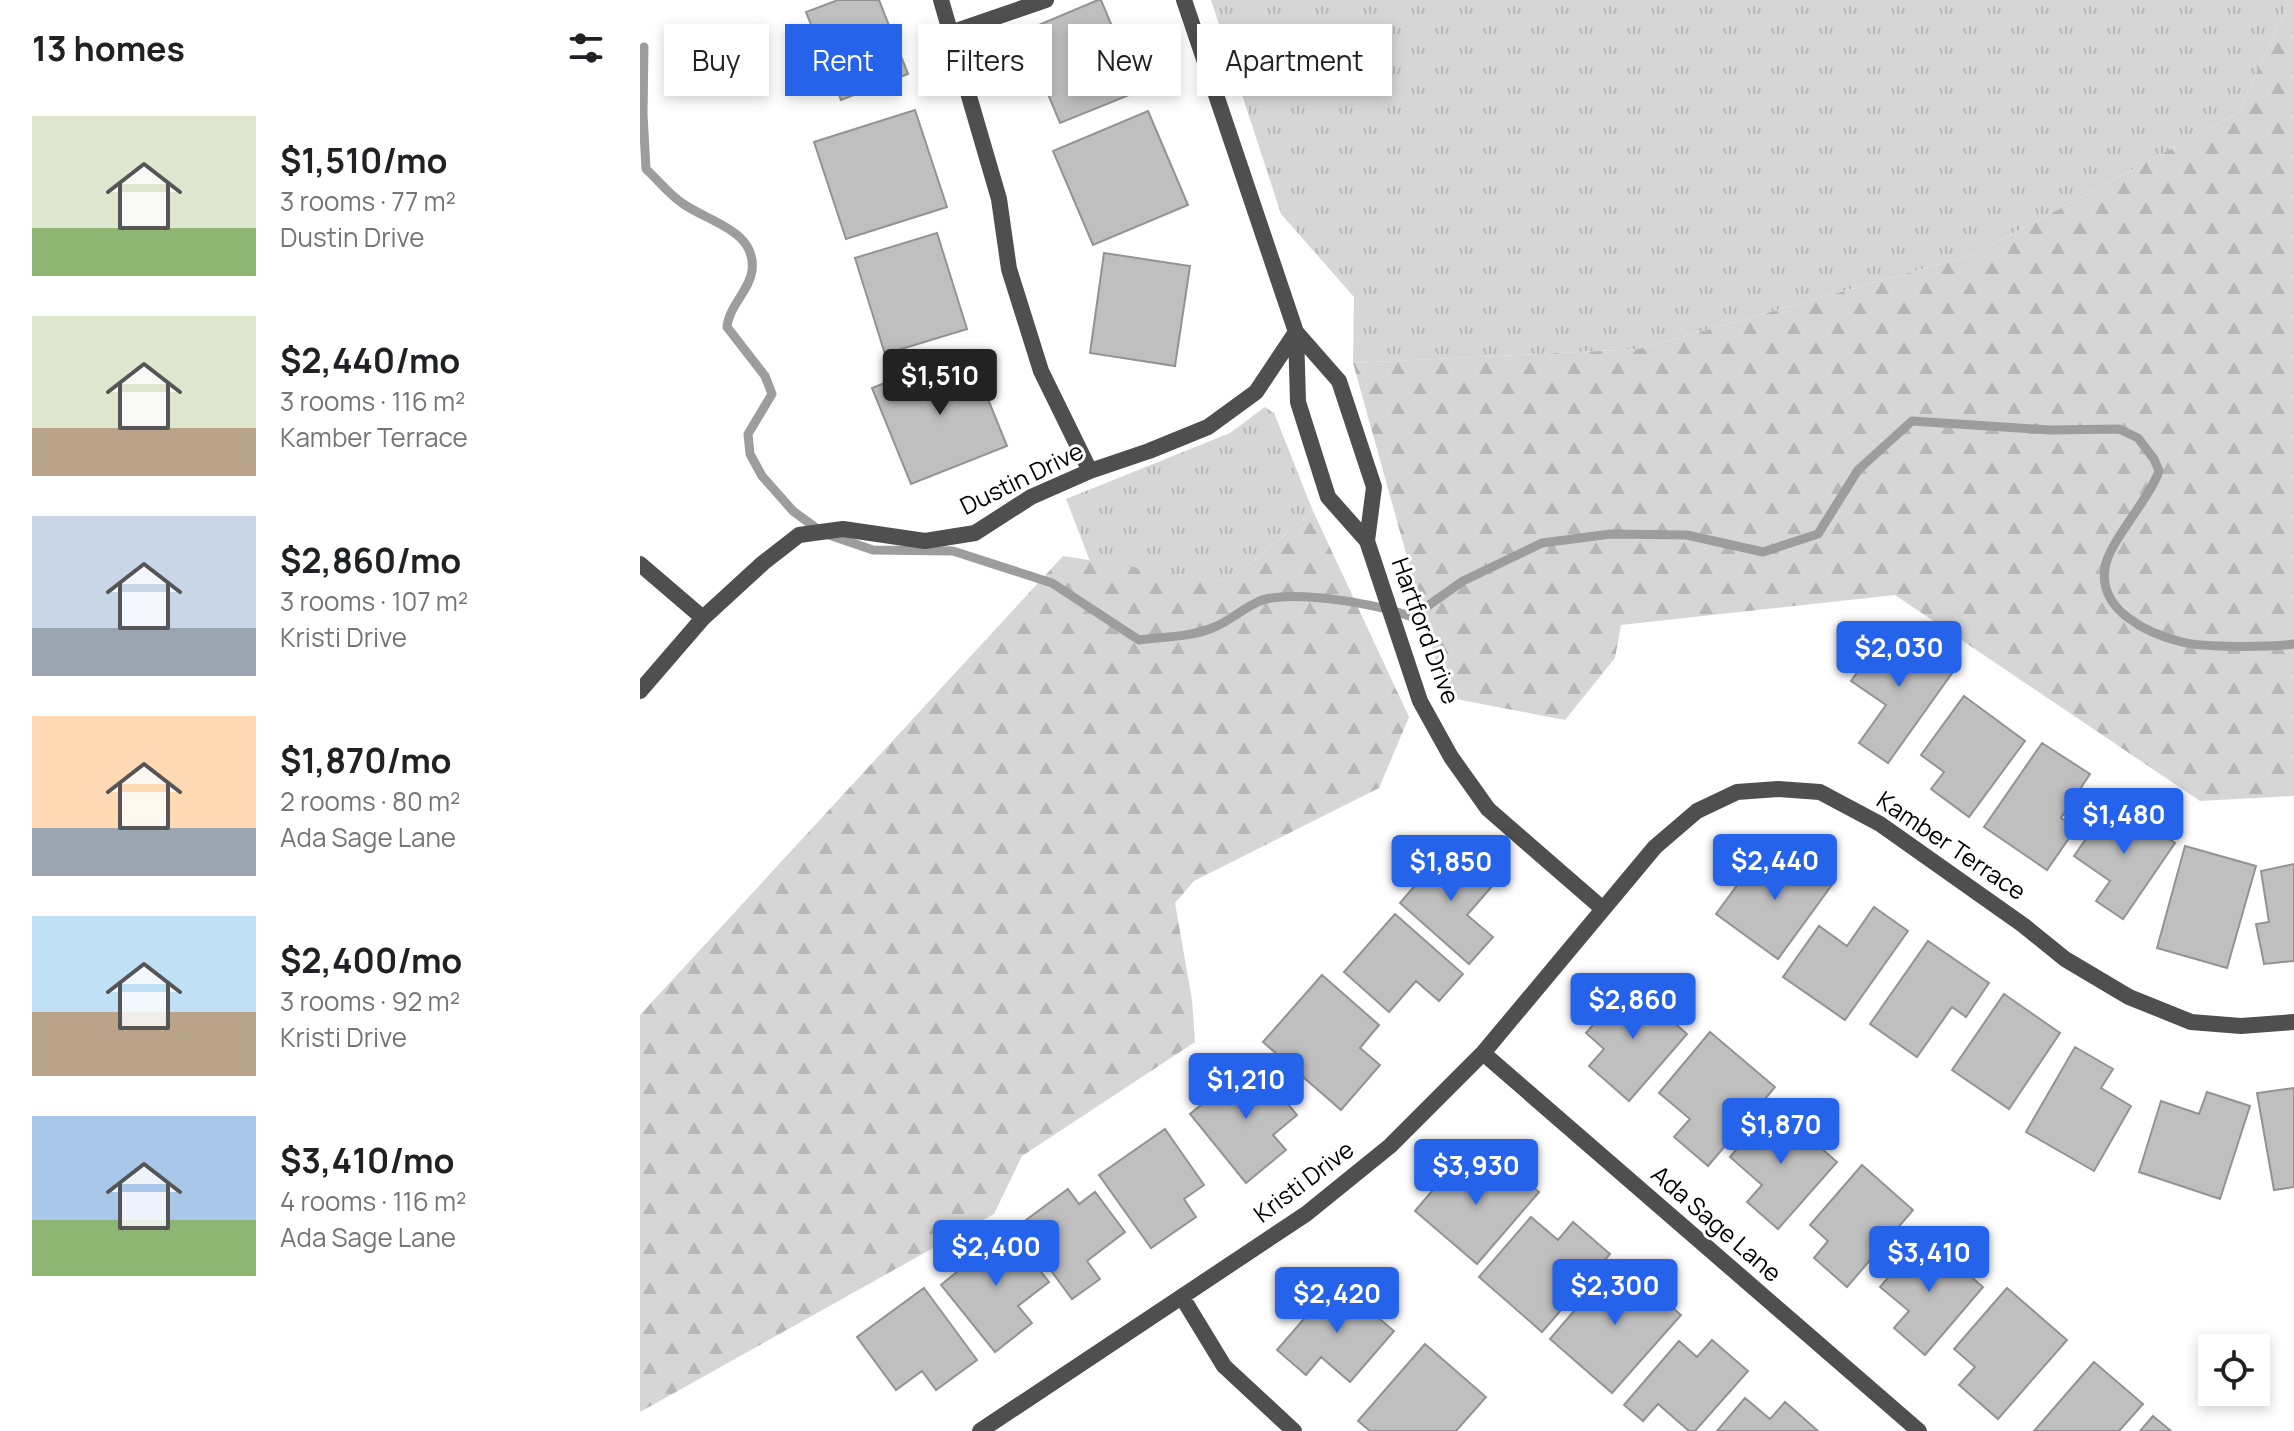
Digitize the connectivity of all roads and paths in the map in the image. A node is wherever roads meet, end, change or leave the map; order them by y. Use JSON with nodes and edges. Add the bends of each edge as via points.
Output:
{"nodes":[{"id":1,"x":1046,"y":0,"type":"edge"},
{"id":2,"x":1184,"y":0,"type":"edge"},
{"id":3,"x":943,"y":1,"type":"edge"},
{"id":4,"x":948,"y":24,"type":"edge"},
{"id":5,"x":976,"y":24,"type":"edge"},
{"id":6,"x":969,"y":96,"type":"edge"},
{"id":7,"x":1296,"y":332,"type":"junction"},
{"id":8,"x":1090,"y":471,"type":"junction"},
{"id":9,"x":1367,"y":541,"type":"junction"},
{"id":10,"x":640,"y":564,"type":"edge"},
{"id":11,"x":703,"y":618,"type":"junction"},
{"id":12,"x":640,"y":691,"type":"edge"},
{"id":13,"x":1603,"y":909,"type":"junction"},
{"id":14,"x":2294,"y":1022,"type":"edge"},
{"id":15,"x":1483,"y":1053,"type":"junction"},
{"id":16,"x":1182,"y":1297,"type":"junction"},
{"id":17,"x":980,"y":1431,"type":"edge"},
{"id":18,"x":1294,"y":1431,"type":"edge"},
{"id":19,"x":1919,"y":1431,"type":"edge"}],
"edges":[{"from":1,"to":5,"type":"street"},
{"from":2,"to":7,"type":"street","name":"Hartford Drive"},
{"from":3,"to":4,"type":"street"},
{"from":6,"to":8,"type":"street","via":[[999,199],[1009,269],[1041,371]]},
{"from":7,"to":8,"type":"street","name":"Dustin Drive","via":[[1256,392],[1208,427]]},
{"from":7,"to":9,"type":"street","name":"Hartford Drive","via":[[1298,402],[1328,497]]},
{"from":7,"to":9,"type":"street","name":"Hartford Drive","via":[[1339,381],[1374,487]]},
{"from":8,"to":11,"type":"street","name":"Dustin Drive","via":[[1031,497],[975,533],[925,541],[843,529],[799,535]]},
{"from":9,"to":13,"type":"street","name":"Hartford Drive","via":[[1420,701],[1451,757],[1488,809]]},
{"from":10,"to":11,"type":"street"},
{"from":11,"to":12,"type":"street","name":"Dustin Drive"},
{"from":13,"to":14,"type":"street","name":"Kamber Terrace","via":[[1655,847],[1697,811],[1737,792],[1820,792],[1880,824],[2065,959],[2129,997],[2191,1022]]},
{"from":13,"to":15,"type":"street","name":"Kristi Drive"},
{"from":15,"to":16,"type":"street","name":"Kristi Drive","via":[[1390,1146],[1330,1195]]},
{"from":15,"to":19,"type":"street","name":"Ada Sage Lane"},
{"from":16,"to":17,"type":"street","name":"Kristi Drive"},
{"from":16,"to":18,"type":"street","via":[[1224,1366]]}]}
